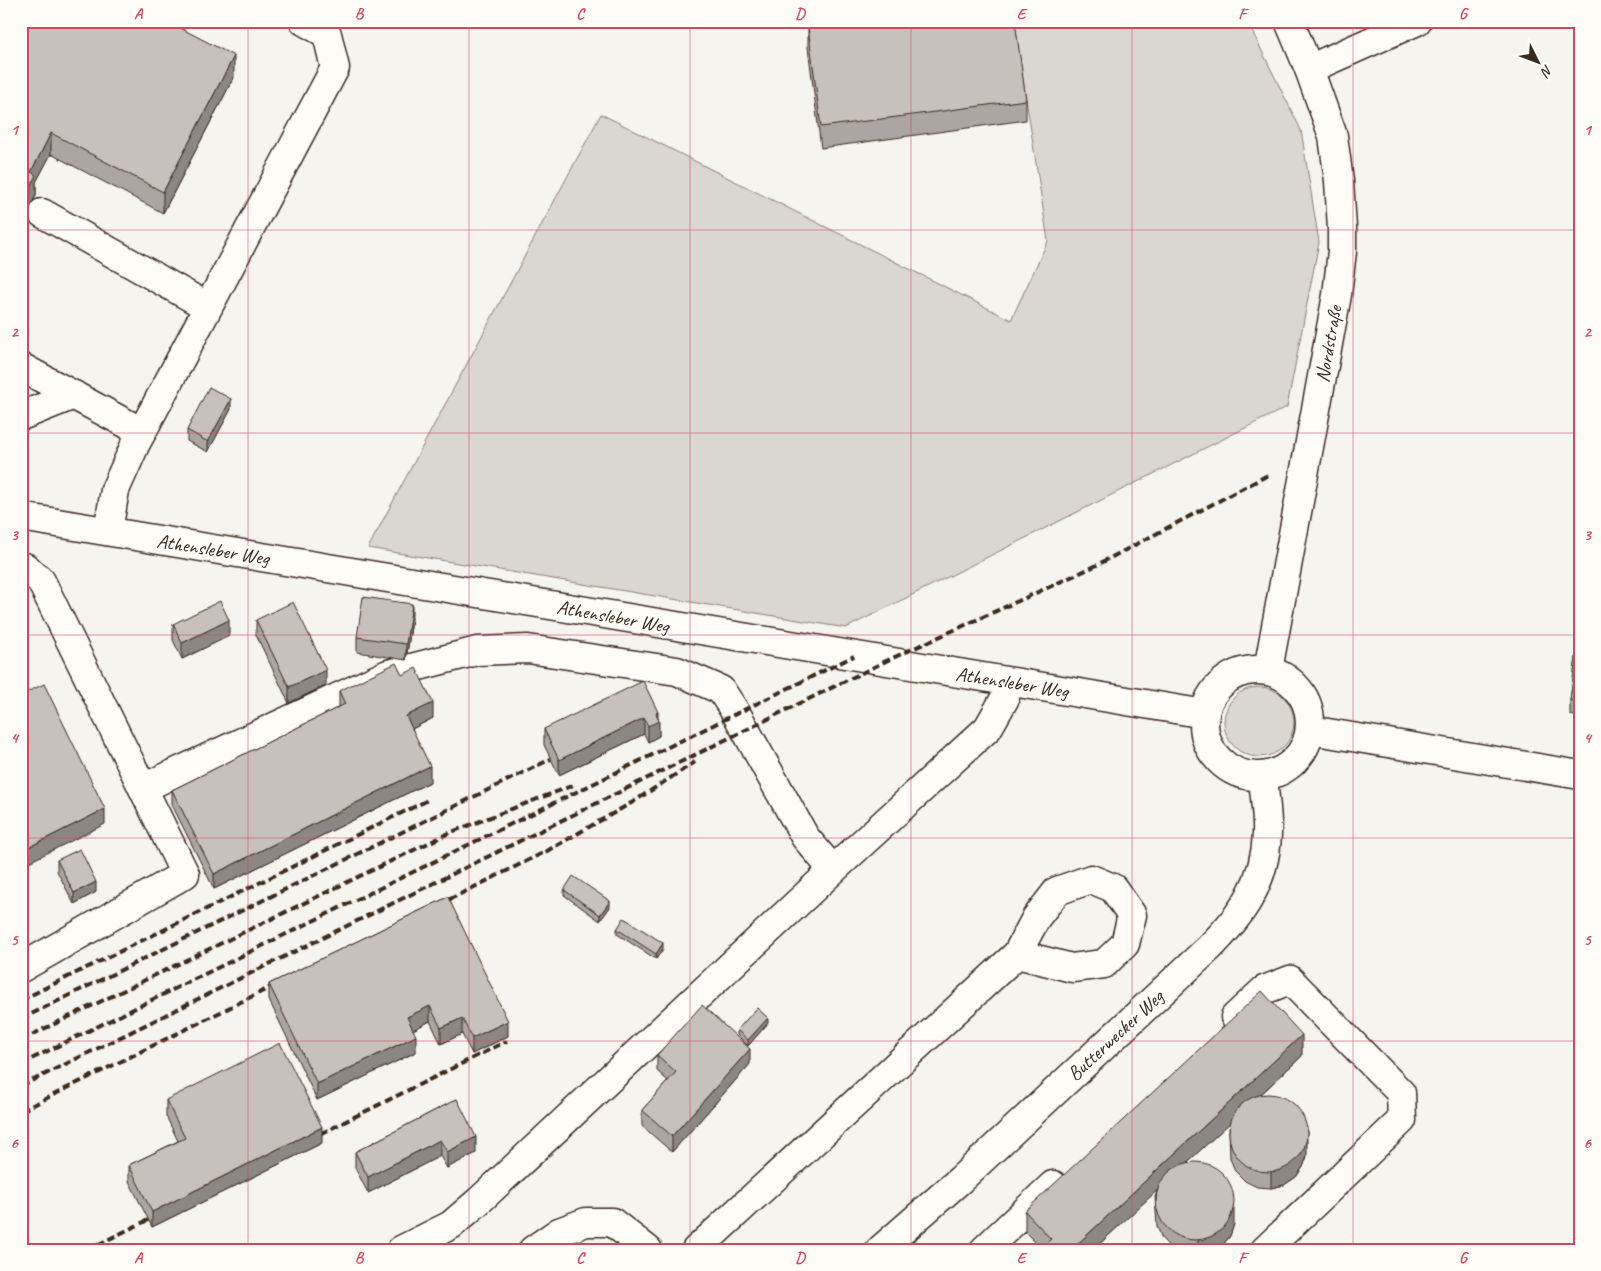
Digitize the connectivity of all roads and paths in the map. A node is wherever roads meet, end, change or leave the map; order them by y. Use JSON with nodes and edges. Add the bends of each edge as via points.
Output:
{"nodes":[{"id":1,"x":304,"y":21,"type":"edge"},
{"id":2,"x":1289,"y":21,"type":"edge"},
{"id":3,"x":1417,"y":21,"type":"edge"},
{"id":4,"x":1309,"y":69,"type":"junction"},
{"id":5,"x":42,"y":213,"type":"dead end"},
{"id":6,"x":208,"y":307,"type":"junction"},
{"id":7,"x":21,"y":367,"type":"edge"},
{"id":8,"x":74,"y":395,"type":"junction"},
{"id":9,"x":21,"y":416,"type":"edge"},
{"id":10,"x":142,"y":432,"type":"junction"},
{"id":11,"x":21,"y":517,"type":"edge"},
{"id":12,"x":108,"y":531,"type":"junction"},
{"id":13,"x":21,"y":566,"type":"edge"},
{"id":14,"x":1268,"y":670,"type":"junction"},
{"id":15,"x":1007,"y":682,"type":"junction"},
{"id":16,"x":1205,"y":714,"type":"junction"},
{"id":17,"x":1310,"y":730,"type":"junction"},
{"id":18,"x":1580,"y":775,"type":"edge"},
{"id":19,"x":1263,"y":776,"type":"junction"},
{"id":20,"x":143,"y":788,"type":"junction"},
{"id":21,"x":833,"y":870,"type":"junction"},
{"id":22,"x":1017,"y":954,"type":"dead end"},
{"id":23,"x":21,"y":968,"type":"edge"},
{"id":24,"x":1214,"y":1036,"type":"edge"},
{"id":25,"x":1070,"y":1170,"type":"edge"},
{"id":26,"x":401,"y":1250,"type":"edge"},
{"id":27,"x":533,"y":1250,"type":"edge"},
{"id":28,"x":648,"y":1250,"type":"edge"},
{"id":29,"x":696,"y":1250,"type":"edge"},
{"id":30,"x":880,"y":1250,"type":"edge"},
{"id":31,"x":984,"y":1250,"type":"edge"},
{"id":32,"x":1265,"y":1250,"type":"edge"}],
"edges":[{"from":1,"to":6,"type":"main road","via":[[327,34],[335,68]]},
{"from":2,"to":4,"type":"main road","name":"Nordstraße"},
{"from":3,"to":4,"type":"main road"},
{"from":4,"to":14,"type":"main road","name":"Nordstraße","via":[[1333,136],[1341,204],[1342,251],[1337,295]]},
{"from":5,"to":6,"type":"main road"},
{"from":6,"to":10,"type":"main road"},
{"from":7,"to":8,"type":"main road"},
{"from":8,"to":9,"type":"main road"},
{"from":8,"to":10,"type":"main road"},
{"from":10,"to":12,"type":"main road","via":[[115,490]]},
{"from":11,"to":12,"type":"main road","name":"Athensleber Weg"},
{"from":12,"to":15,"type":"main road","name":"Athensleber Weg"},
{"from":13,"to":20,"type":"main road","via":[[41,581]]},
{"from":14,"to":16,"type":"main road","via":[[1233,675],[1214,693]]},
{"from":14,"to":17,"type":"main road","via":[[1282,675],[1298,688],[1309,708]]},
{"from":15,"to":16,"type":"main road","name":"Athensleber Weg"},
{"from":15,"to":21,"type":"main road","via":[[1005,698],[988,728]]},
{"from":16,"to":19,"type":"main road","via":[[1207,740],[1220,760],[1239,773]]},
{"from":17,"to":18,"type":"main road"},
{"from":17,"to":19,"type":"main road","via":[[1295,761],[1280,771]]},
{"from":19,"to":30,"type":"main road","name":"Butterwecker Weg","via":[[1267,833],[1265,853],[1254,890],[1237,918],[1209,948]]},
{"from":20,"to":21,"type":"main road","via":[[388,674],[477,651],[528,649],[678,671],[721,690],[805,837]]},
{"from":20,"to":23,"type":"main road","via":[[185,874]]},
{"from":21,"to":26,"type":"main road","via":[[480,1200],[451,1225]]},
{"from":22,"to":29,"type":"main road"},
{"from":24,"to":32,"type":"main road","via":[[1264,990],[1290,980],[1401,1093],[1402,1120]]},
{"from":25,"to":31,"type":"main road"},
{"from":27,"to":28,"type":"main road","via":[[558,1232],[586,1222],[612,1222]]}]}
